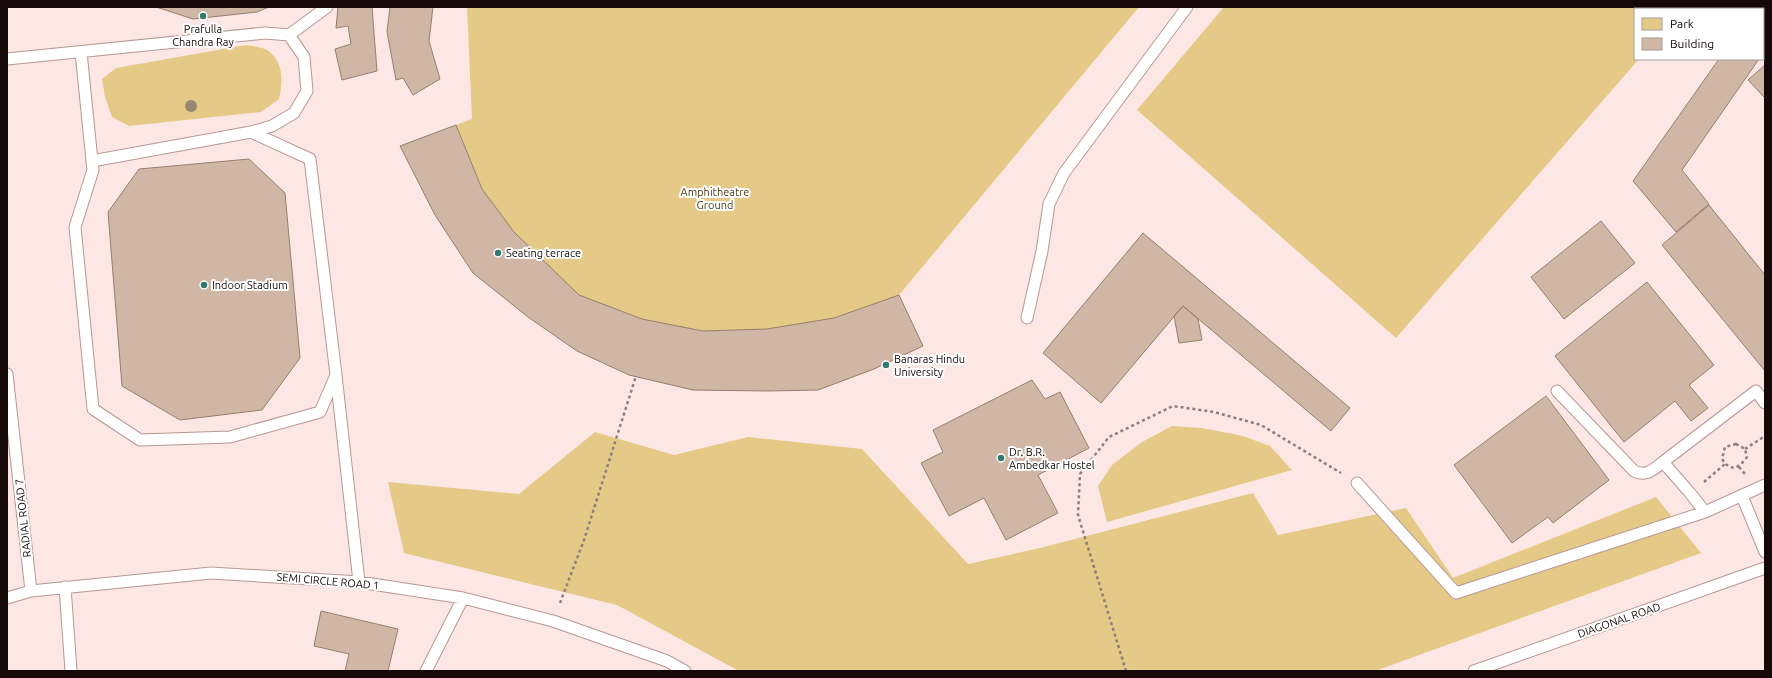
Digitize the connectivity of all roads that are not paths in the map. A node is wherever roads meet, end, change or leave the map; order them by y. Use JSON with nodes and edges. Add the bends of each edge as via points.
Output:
{"nodes":[{"id":1,"x":327,"y":7,"type":"edge"},
{"id":2,"x":1187,"y":7,"type":"edge"},
{"id":3,"x":289,"y":35,"type":"junction"},
{"id":4,"x":81,"y":52,"type":"junction"},
{"id":5,"x":7,"y":59,"type":"edge"},
{"id":6,"x":251,"y":132,"type":"junction"},
{"id":7,"x":92,"y":161,"type":"junction"},
{"id":8,"x":1027,"y":318,"type":"dead end"},
{"id":9,"x":336,"y":374,"type":"junction"},
{"id":10,"x":7,"y":377,"type":"edge"},
{"id":11,"x":1557,"y":391,"type":"dead end"},
{"id":12,"x":1765,"y":402,"type":"edge"},
{"id":13,"x":1663,"y":462,"type":"junction"},
{"id":14,"x":1357,"y":483,"type":"road end"},
{"id":15,"x":1765,"y":485,"type":"edge"},
{"id":16,"x":1742,"y":496,"type":"junction"},
{"id":17,"x":1705,"y":512,"type":"junction"},
{"id":18,"x":1765,"y":552,"type":"edge"},
{"id":19,"x":1765,"y":568,"type":"edge"},
{"id":20,"x":358,"y":582,"type":"junction"},
{"id":21,"x":66,"y":587,"type":"junction"},
{"id":22,"x":30,"y":591,"type":"junction"},
{"id":23,"x":7,"y":598,"type":"edge"},
{"id":24,"x":463,"y":598,"type":"junction"},
{"id":25,"x":71,"y":671,"type":"edge"},
{"id":26,"x":426,"y":671,"type":"edge"},
{"id":27,"x":685,"y":671,"type":"edge"},
{"id":28,"x":1474,"y":671,"type":"edge"}],
"edges":[{"from":1,"to":3,"type":"lane"},
{"from":2,"to":8,"type":"lane","via":[[1064,173],[1049,204],[1042,251]]},
{"from":3,"to":4,"type":"lane","via":[[265,33]]},
{"from":3,"to":6,"type":"lane","via":[[304,58],[307,91],[294,113],[272,126]]},
{"from":4,"to":5,"type":"lane"},
{"from":4,"to":7,"type":"lane"},
{"from":6,"to":7,"type":"lane"},
{"from":6,"to":9,"type":"lane","via":[[310,159]]},
{"from":7,"to":9,"type":"lane","via":[[93,170],[75,227],[93,409],[140,440],[230,436],[320,412]]},
{"from":9,"to":20,"type":"lane"},
{"from":10,"to":22,"type":"lane","name":"RADIAL ROAD 7"},
{"from":11,"to":13,"type":"lane","via":[[1634,471],[1641,475],[1651,472]]},
{"from":12,"to":13,"type":"lane","via":[[1756,392]]},
{"from":13,"to":17,"type":"lane"},
{"from":14,"to":17,"type":"lane","via":[[1456,593]]},
{"from":15,"to":16,"type":"lane"},
{"from":16,"to":17,"type":"lane"},
{"from":16,"to":18,"type":"lane"},
{"from":19,"to":28,"type":"lane","name":"DIAGONAL ROAD"},
{"from":20,"to":21,"type":"lane","name":"SEMI CIRCLE ROAD 1","via":[[211,573]]},
{"from":20,"to":24,"type":"lane","name":"SEMI CIRCLE ROAD 1"},
{"from":21,"to":22,"type":"lane","name":"SEMI CIRCLE ROAD 1"},
{"from":21,"to":25,"type":"lane"},
{"from":22,"to":23,"type":"lane","name":"SEMI CIRCLE ROAD 1"},
{"from":24,"to":26,"type":"lane"},
{"from":24,"to":27,"type":"lane","name":"SEMI CIRCLE ROAD 1","via":[[553,621],[667,661]]}]}
